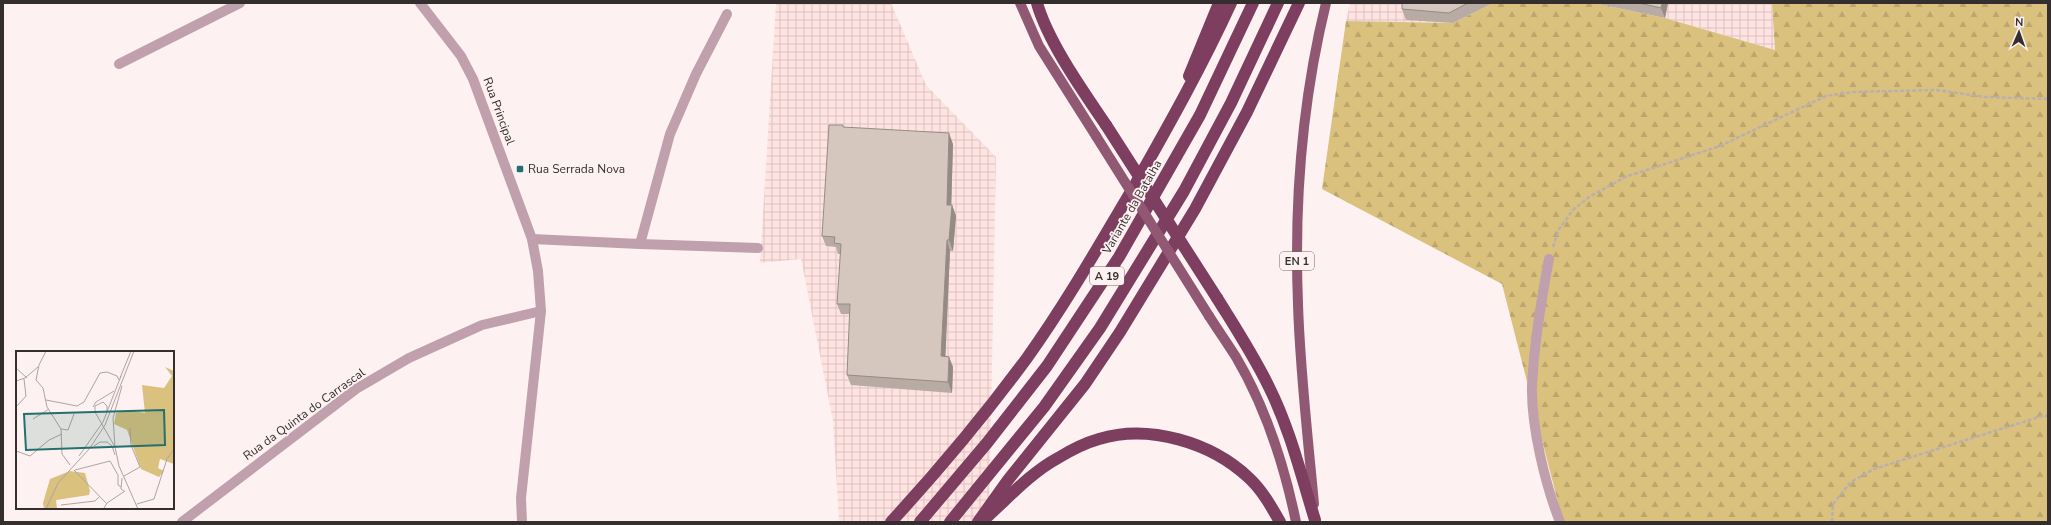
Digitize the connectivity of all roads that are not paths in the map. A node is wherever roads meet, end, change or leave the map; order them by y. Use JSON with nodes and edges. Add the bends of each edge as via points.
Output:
{"nodes":[{"id":1,"x":240,"y":3,"type":"edge"},
{"id":2,"x":420,"y":3,"type":"edge"},
{"id":3,"x":1020,"y":3,"type":"edge"},
{"id":4,"x":1036,"y":3,"type":"edge"},
{"id":5,"x":1219,"y":3,"type":"edge"},
{"id":6,"x":1231,"y":3,"type":"edge"},
{"id":7,"x":1252,"y":3,"type":"edge"},
{"id":8,"x":1278,"y":3,"type":"edge"},
{"id":9,"x":1299,"y":3,"type":"edge"},
{"id":10,"x":1326,"y":3,"type":"edge"},
{"id":11,"x":727,"y":14,"type":"dead end"},
{"id":12,"x":119,"y":64,"type":"dead end"},
{"id":13,"x":1175,"y":115,"type":"junction"},
{"id":14,"x":532,"y":239,"type":"junction"},
{"id":15,"x":640,"y":244,"type":"junction"},
{"id":16,"x":758,"y":248,"type":"dead end"},
{"id":17,"x":1549,"y":259,"type":"road end"},
{"id":18,"x":541,"y":311,"type":"junction"},
{"id":19,"x":1315,"y":521,"type":"edge"},
{"id":20,"x":182,"y":522,"type":"edge"},
{"id":21,"x":522,"y":522,"type":"edge"},
{"id":22,"x":891,"y":522,"type":"edge"},
{"id":23,"x":920,"y":522,"type":"edge"},
{"id":24,"x":950,"y":522,"type":"edge"},
{"id":25,"x":978,"y":522,"type":"edge"},
{"id":26,"x":981,"y":522,"type":"edge"},
{"id":27,"x":1280,"y":522,"type":"edge"},
{"id":28,"x":1296,"y":522,"type":"edge"},
{"id":29,"x":1560,"y":522,"type":"edge"}],
"edges":[{"from":1,"to":12,"type":"street"},
{"from":2,"to":14,"type":"street","name":"Rua Principal","via":[[462,56],[474,79]]},
{"from":3,"to":28,"type":"main road","bridge":true,"via":[[1039,46],[1236,357],[1262,408],[1286,476]]},
{"from":4,"to":19,"type":"highway","bridge":true,"via":[[1074,77],[1247,345],[1270,387],[1290,440]]},
{"from":5,"to":13,"type":"highway"},
{"from":6,"to":13,"type":"highway","via":[[1206,58]]},
{"from":7,"to":23,"type":"highway","name":"Variante da Batalha","number":"A 19","via":[[1200,114],[1119,257],[1047,366]]},
{"from":8,"to":24,"type":"highway","number":"A 19","via":[[1231,104],[1184,192],[1100,328],[1044,407]]},
{"from":9,"to":25,"type":"highway","via":[[1247,112],[1196,209],[1120,332],[1085,384],[1008,480]]},
{"from":10,"to":19,"type":"main road","number":"EN 1","via":[[1308,103],[1300,173],[1297,260],[1300,345]]},
{"from":11,"to":15,"type":"street","via":[[696,74],[670,134]]},
{"from":13,"to":22,"type":"highway","via":[[1068,298],[1031,352],[962,441]]},
{"from":14,"to":15,"type":"street"},
{"from":14,"to":18,"type":"street"},
{"from":15,"to":16,"type":"street"},
{"from":17,"to":29,"type":"street","via":[[1536,332],[1532,387],[1535,424],[1551,498]]},
{"from":18,"to":20,"type":"street","name":"Rua da Quinta do Carrascal","via":[[482,325],[409,358],[362,385]]},
{"from":18,"to":21,"type":"street","via":[[521,498]]},
{"from":26,"to":27,"type":"highway","via":[[1035,473],[1057,458],[1099,439],[1138,434],[1157,435],[1195,444],[1231,464],[1259,489]]}]}
